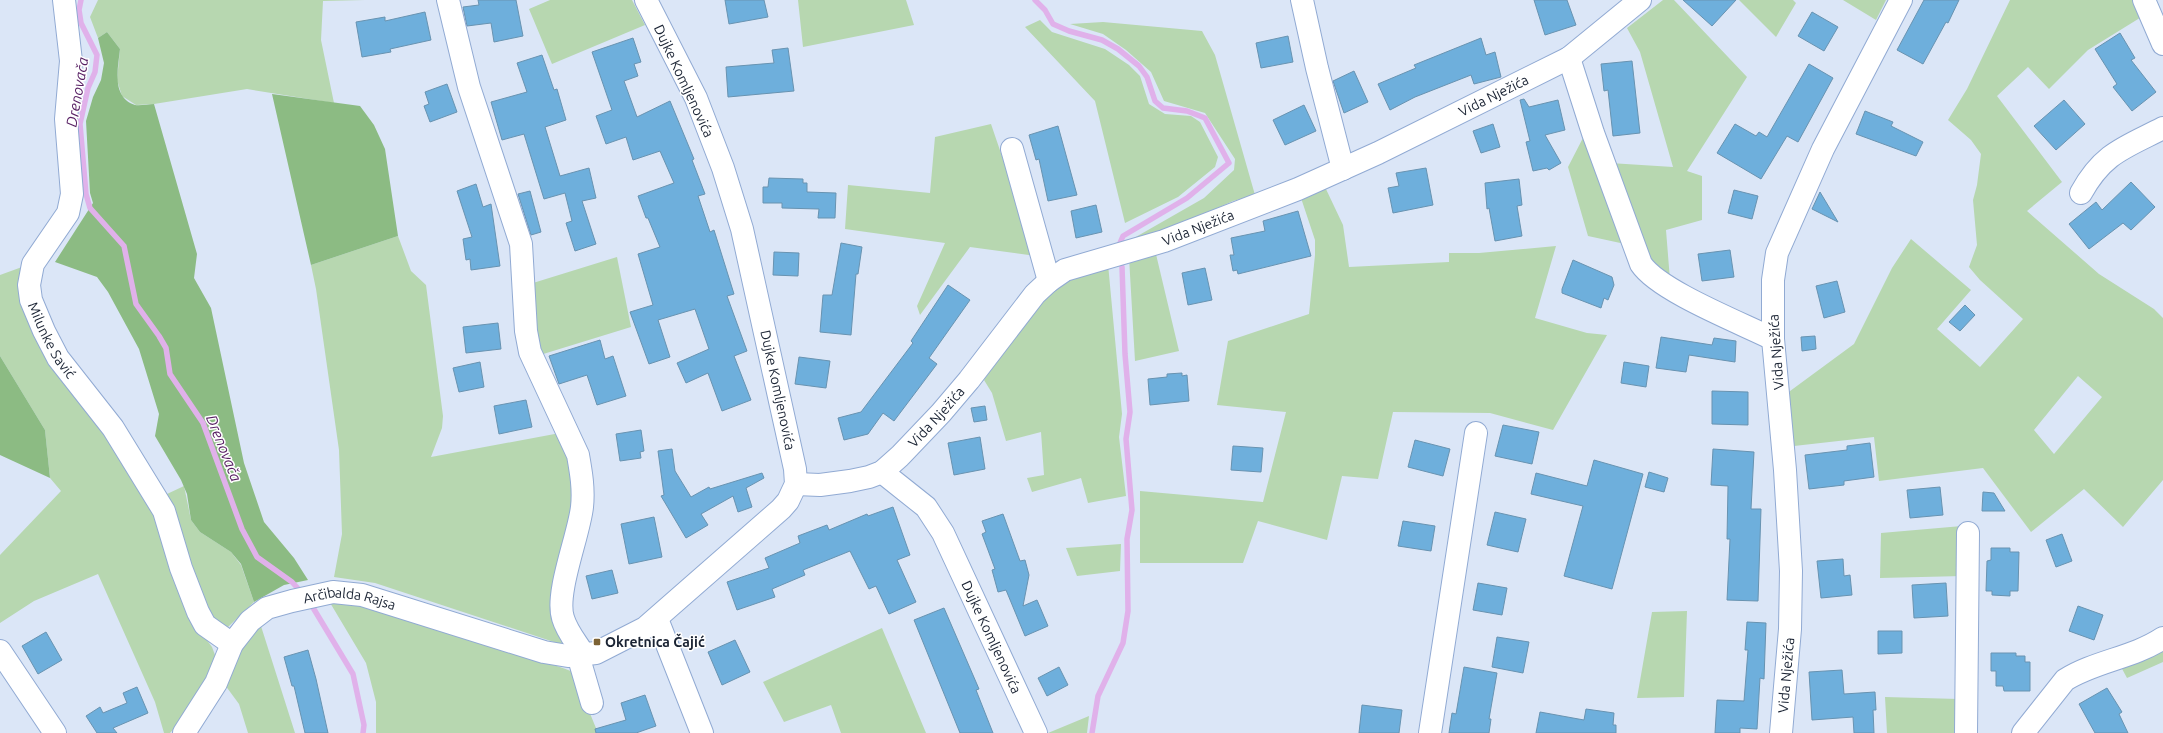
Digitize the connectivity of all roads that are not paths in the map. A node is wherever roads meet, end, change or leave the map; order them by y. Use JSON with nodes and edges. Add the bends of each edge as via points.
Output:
{"nodes":[{"id":1,"x":64,"y":0,"type":"edge"},
{"id":2,"x":448,"y":0,"type":"edge"},
{"id":3,"x":646,"y":0,"type":"edge"},
{"id":4,"x":1302,"y":0,"type":"edge"},
{"id":5,"x":1640,"y":0,"type":"edge"},
{"id":6,"x":1901,"y":0,"type":"edge"},
{"id":7,"x":2144,"y":0,"type":"edge"},
{"id":8,"x":2163,"y":44,"type":"edge"},
{"id":9,"x":1569,"y":58,"type":"junction"},
{"id":10,"x":2163,"y":128,"type":"edge"},
{"id":11,"x":1012,"y":148,"type":"dead end"},
{"id":12,"x":1343,"y":169,"type":"junction"},
{"id":13,"x":2081,"y":193,"type":"dead end"},
{"id":14,"x":1049,"y":281,"type":"junction"},
{"id":15,"x":1773,"y":339,"type":"junction"},
{"id":16,"x":1476,"y":433,"type":"dead end"},
{"id":17,"x":882,"y":472,"type":"junction"},
{"id":18,"x":796,"y":484,"type":"junction"},
{"id":19,"x":1968,"y":533,"type":"dead end"},
{"id":20,"x":657,"y":619,"type":"junction"},
{"id":21,"x":2163,"y":638,"type":"edge"},
{"id":22,"x":232,"y":644,"type":"junction"},
{"id":23,"x":0,"y":651,"type":"edge"},
{"id":24,"x":581,"y":655,"type":"junction"},
{"id":25,"x":592,"y":703,"type":"dead end"},
{"id":26,"x":55,"y":733,"type":"edge"},
{"id":27,"x":184,"y":733,"type":"edge"},
{"id":28,"x":702,"y":733,"type":"edge"},
{"id":29,"x":1036,"y":733,"type":"edge"},
{"id":30,"x":1430,"y":733,"type":"edge"},
{"id":31,"x":1781,"y":733,"type":"edge"},
{"id":32,"x":1966,"y":733,"type":"edge"},
{"id":33,"x":2023,"y":733,"type":"edge"}],
"edges":[{"from":1,"to":22,"type":"street","name":"Milunke Savić","via":[[71,61],[66,119],[72,194],[68,214],[33,264],[29,285],[31,300],[58,358],[113,428],[164,512],[198,612],[206,625]]},
{"from":2,"to":24,"type":"street","via":[[469,87],[521,244],[526,331],[530,352],[578,455],[582,472],[582,508],[561,607],[566,626]]},
{"from":3,"to":18,"type":"street","name":"Dujke Komljenovića","via":[[696,98],[723,168],[742,229],[787,431]]},
{"from":4,"to":12,"type":"street"},
{"from":5,"to":9,"type":"street","name":"Vida Nježića"},
{"from":6,"to":15,"type":"street","name":"Vida Nježića","via":[[1823,149],[1777,253],[1773,280]]},
{"from":7,"to":8,"type":"street"},
{"from":9,"to":12,"type":"street","name":"Vida Nježića"},
{"from":9,"to":15,"type":"street","via":[[1640,264],[1646,273],[1672,290]]},
{"from":10,"to":13,"type":"street","via":[[2106,159],[2092,173]]},
{"from":11,"to":14,"type":"street"},
{"from":12,"to":14,"type":"street","name":"Vida Nježića","via":[[1298,190],[1164,241],[1065,270]]},
{"from":14,"to":17,"type":"street","name":"Vida Nježića","via":[[1035,294],[970,380]]},
{"from":15,"to":31,"type":"street","name":"Vida Nježića","via":[[1785,470],[1790,571],[1790,629]]},
{"from":16,"to":30,"type":"street"},
{"from":17,"to":18,"type":"street","name":"Vida Nježića","via":[[850,481],[820,485]]},
{"from":17,"to":29,"type":"street","name":"Dujke Komljenovića","via":[[926,506],[943,533]]},
{"from":18,"to":20,"type":"street","via":[[781,509]]},
{"from":19,"to":32,"type":"street"},
{"from":20,"to":24,"type":"street","name":"Arčibalda Rajsa","via":[[608,648]]},
{"from":20,"to":28,"type":"street"},
{"from":21,"to":33,"type":"street","via":[[2128,656],[2074,674],[2065,680]]},
{"from":22,"to":24,"type":"street","name":"Arčibalda Rajsa","via":[[250,621],[267,608],[333,592],[362,595],[544,652]]},
{"from":22,"to":27,"type":"street","name":"Arčibalda Rajsa","via":[[216,682]]},
{"from":23,"to":26,"type":"street"},
{"from":24,"to":25,"type":"street"}]}
